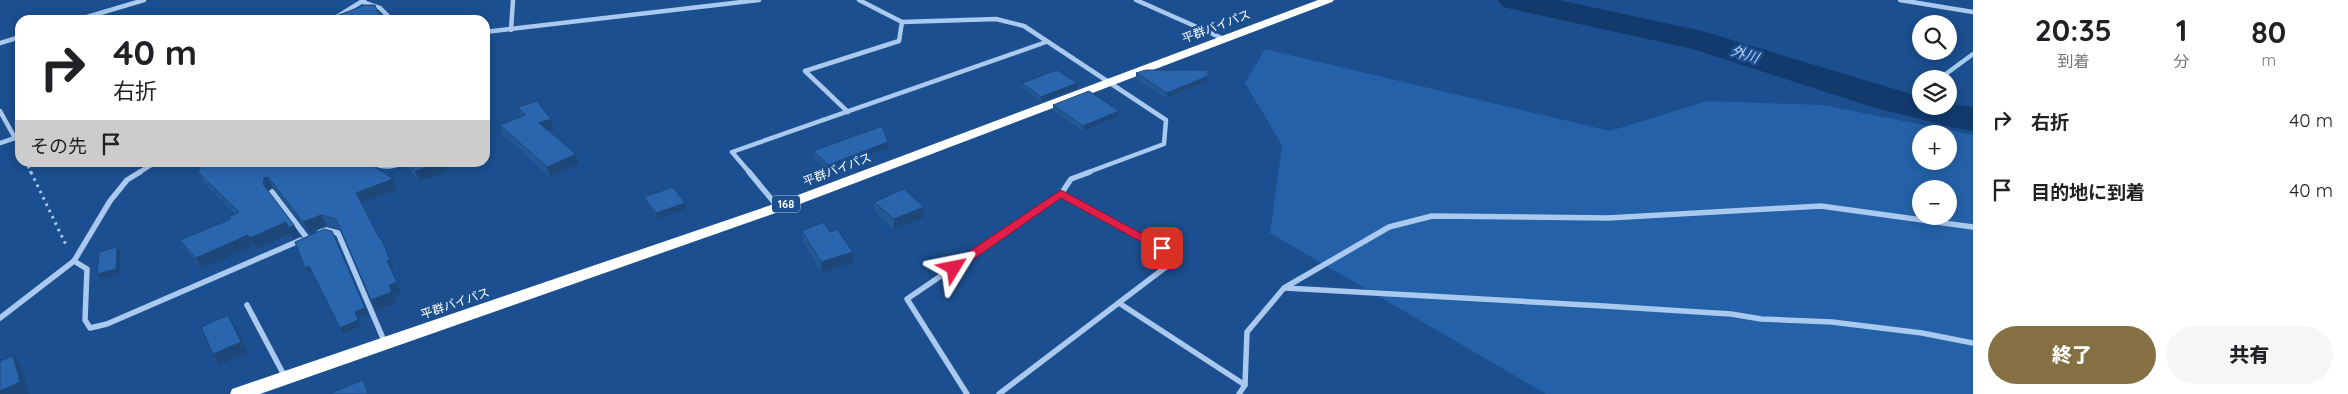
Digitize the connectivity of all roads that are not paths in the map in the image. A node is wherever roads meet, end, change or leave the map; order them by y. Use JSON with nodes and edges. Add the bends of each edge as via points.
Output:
{"nodes":[{"id":1,"x":144,"y":0,"type":"edge"},
{"id":2,"x":514,"y":0,"type":"edge"},
{"id":3,"x":760,"y":0,"type":"edge"},
{"id":4,"x":859,"y":0,"type":"edge"},
{"id":5,"x":1136,"y":0,"type":"edge"},
{"id":6,"x":1328,"y":0,"type":"edge"},
{"id":7,"x":1900,"y":0,"type":"edge"},
{"id":8,"x":363,"y":1,"type":"edge"},
{"id":9,"x":1973,"y":12,"type":"edge"},
{"id":10,"x":94,"y":15,"type":"edge"},
{"id":11,"x":340,"y":15,"type":"edge"},
{"id":12,"x":387,"y":15,"type":"edge"},
{"id":13,"x":902,"y":22,"type":"junction"},
{"id":14,"x":511,"y":30,"type":"junction"},
{"id":15,"x":490,"y":32,"type":"edge"},
{"id":16,"x":15,"y":38,"type":"edge"},
{"id":17,"x":1224,"y":39,"type":"junction"},
{"id":18,"x":1046,"y":42,"type":"junction"},
{"id":19,"x":0,"y":43,"type":"edge"},
{"id":20,"x":1973,"y":54,"type":"edge"},
{"id":21,"x":1951,"y":70,"type":"edge"},
{"id":22,"x":1108,"y":83,"type":"junction"},
{"id":23,"x":0,"y":111,"type":"edge"},
{"id":24,"x":848,"y":112,"type":"junction"},
{"id":25,"x":0,"y":143,"type":"edge"},
{"id":26,"x":148,"y":167,"type":"edge"},
{"id":27,"x":272,"y":192,"type":"edge"},
{"id":28,"x":1061,"y":194,"type":"junction"},
{"id":29,"x":779,"y":207,"type":"junction"},
{"id":30,"x":1973,"y":227,"type":"edge"},
{"id":31,"x":307,"y":238,"type":"junction"},
{"id":32,"x":74,"y":261,"type":"junction"},
{"id":33,"x":1284,"y":288,"type":"junction"},
{"id":34,"x":1119,"y":303,"type":"junction"},
{"id":35,"x":247,"y":306,"type":"dead end"},
{"id":36,"x":0,"y":318,"type":"edge"},
{"id":37,"x":385,"y":343,"type":"junction"},
{"id":38,"x":1973,"y":343,"type":"edge"},
{"id":39,"x":286,"y":378,"type":"junction"},
{"id":40,"x":1245,"y":384,"type":"junction"},
{"id":41,"x":239,"y":394,"type":"edge"},
{"id":42,"x":967,"y":394,"type":"edge"},
{"id":43,"x":999,"y":394,"type":"edge"},
{"id":44,"x":1240,"y":394,"type":"edge"}],
"edges":[{"from":1,"to":10,"type":"street"},
{"from":2,"to":14,"type":"street"},
{"from":3,"to":14,"type":"street"},
{"from":4,"to":13,"type":"street"},
{"from":5,"to":17,"type":"street"},
{"from":6,"to":17,"type":"highway","name":"平群バイパス","number":"168"},
{"from":7,"to":9,"type":"street"},
{"from":8,"to":11,"type":"street"},
{"from":8,"to":12,"type":"street","via":[[380,8]]},
{"from":13,"to":18,"type":"street","via":[[996,19],[1024,26]]},
{"from":13,"to":24,"type":"street","via":[[899,41],[805,71]]},
{"from":14,"to":15,"type":"street"},
{"from":16,"to":19,"type":"street"},
{"from":17,"to":22,"type":"highway","name":"平群バイパス","number":"168"},
{"from":18,"to":22,"type":"street"},
{"from":18,"to":24,"type":"street"},
{"from":20,"to":21,"type":"street"},
{"from":22,"to":28,"type":"street","via":[[1166,120],[1164,144],[1071,179]]},
{"from":22,"to":29,"type":"highway","name":"平群バイパス","number":"168"},
{"from":23,"to":25,"type":"street","via":[[14,138]]},
{"from":24,"to":29,"type":"street","via":[[732,152]]},
{"from":26,"to":32,"type":"street","via":[[127,180],[110,201]]},
{"from":27,"to":31,"type":"street"},
{"from":28,"to":34,"type":"street","via":[[1179,258]]},
{"from":28,"to":42,"type":"street","via":[[907,299]]},
{"from":29,"to":37,"type":"highway","name":"平群バイパス","number":"168"},
{"from":30,"to":33,"type":"street","via":[[1821,206],[1608,218],[1432,216],[1389,227]]},
{"from":31,"to":32,"type":"street","via":[[107,324],[90,328],[85,320],[87,269]]},
{"from":31,"to":37,"type":"street","via":[[326,230],[338,233]]},
{"from":32,"to":36,"type":"street"},
{"from":33,"to":38,"type":"street","via":[[1832,322]]},
{"from":33,"to":40,"type":"street","via":[[1247,332]]},
{"from":34,"to":40,"type":"street"},
{"from":34,"to":43,"type":"street"},
{"from":35,"to":39,"type":"street"},
{"from":37,"to":39,"type":"highway","name":"平群バイパス","number":"168"},
{"from":39,"to":41,"type":"highway","name":"平群バイパス","number":"168"},
{"from":40,"to":44,"type":"street"}]}
